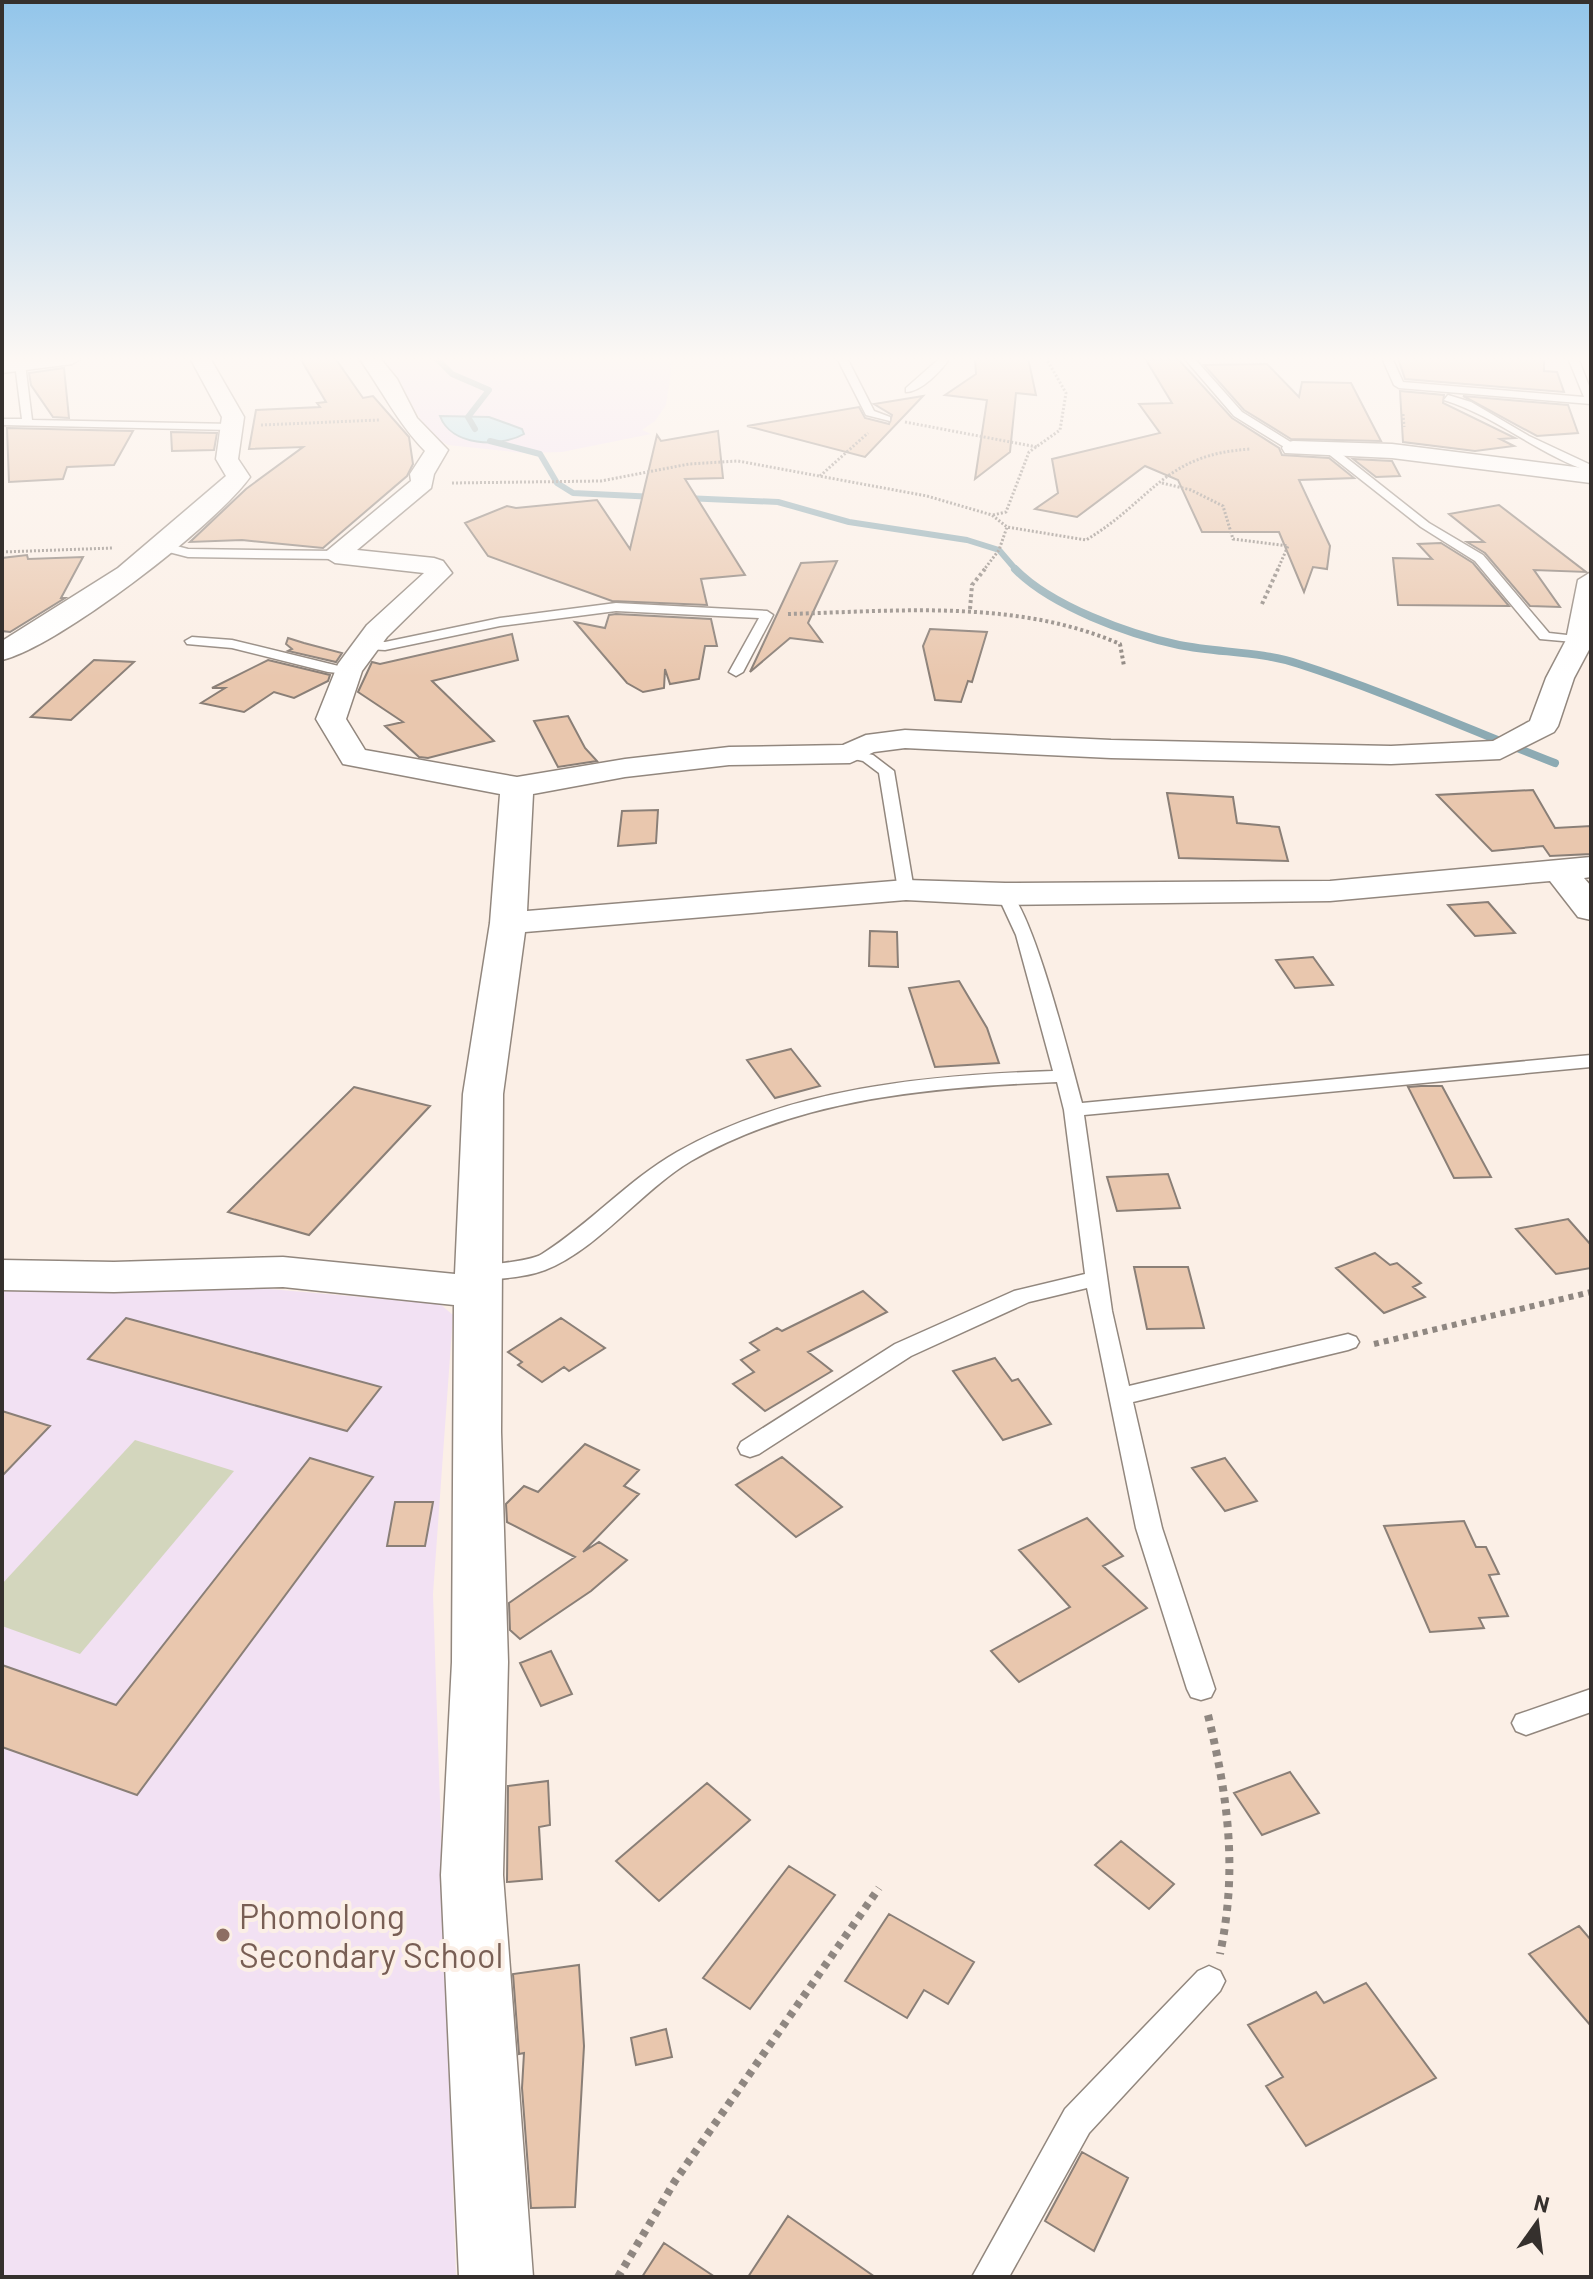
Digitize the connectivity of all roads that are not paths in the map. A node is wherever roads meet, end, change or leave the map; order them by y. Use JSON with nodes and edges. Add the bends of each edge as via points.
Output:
{"nodes":[{"id":1,"x":230,"y":464,"type":"edge"},
{"id":2,"x":428,"y":464,"type":"edge"},
{"id":3,"x":1348,"y":464,"type":"edge"},
{"id":4,"x":1498,"y":464,"type":"edge"},
{"id":5,"x":1591,"y":476,"type":"edge"},
{"id":6,"x":165,"y":547,"type":"junction"},
{"id":7,"x":335,"y":555,"type":"junction"},
{"id":8,"x":1591,"y":580,"type":"edge"},
{"id":9,"x":1580,"y":640,"type":"junction"},
{"id":10,"x":192,"y":641,"type":"dead end"},
{"id":11,"x":2,"y":652,"type":"edge"},
{"id":12,"x":357,"y":657,"type":"junction"},
{"id":13,"x":736,"y":672,"type":"dead end"},
{"id":14,"x":850,"y":754,"type":"junction"},
{"id":15,"x":517,"y":787,"type":"junction"},
{"id":16,"x":1576,"y":869,"type":"edge"},
{"id":17,"x":906,"y":890,"type":"junction"},
{"id":18,"x":1005,"y":894,"type":"junction"},
{"id":19,"x":1591,"y":909,"type":"edge"},
{"id":20,"x":508,"y":923,"type":"junction"},
{"id":21,"x":1591,"y":1061,"type":"edge"},
{"id":22,"x":1062,"y":1076,"type":"junction"},
{"id":23,"x":1074,"y":1110,"type":"junction"},
{"id":24,"x":2,"y":1275,"type":"edge"},
{"id":25,"x":1097,"y":1278,"type":"junction"},
{"id":26,"x":478,"y":1283,"type":"junction"},
{"id":27,"x":1340,"y":1344,"type":"road end"},
{"id":28,"x":1120,"y":1397,"type":"junction"},
{"id":29,"x":750,"y":1448,"type":"dead end"},
{"id":30,"x":1201,"y":1689,"type":"road end"},
{"id":31,"x":1591,"y":1700,"type":"edge"},
{"id":32,"x":1526,"y":1723,"type":"dead end"},
{"id":33,"x":1209,"y":1981,"type":"road end"},
{"id":34,"x":496,"y":2277,"type":"edge"},
{"id":35,"x":990,"y":2277,"type":"edge"}],
"edges":[{"from":1,"to":6,"type":"street","via":[[238,477]]},
{"from":2,"to":7,"type":"street","via":[[423,483]]},
{"from":3,"to":9,"type":"lane","via":[[1425,525],[1479,558],[1545,636]]},
{"from":4,"to":5,"type":"street"},
{"from":6,"to":7,"type":"lane","via":[[188,553]]},
{"from":6,"to":11,"type":"street"},
{"from":7,"to":12,"type":"street","via":[[434,566],[439,573]]},
{"from":8,"to":9,"type":"street"},
{"from":9,"to":14,"type":"street","via":[[1543,726],[1500,750],[1391,755],[905,739],[866,744]]},
{"from":10,"to":12,"type":"lane","via":[[252,645],[326,668]]},
{"from":12,"to":13,"type":"lane","via":[[385,646],[500,622],[616,607],[767,615]]},
{"from":12,"to":15,"type":"street","via":[[331,719],[354,757]]},
{"from":14,"to":15,"type":"street","via":[[729,756]]},
{"from":14,"to":17,"type":"lane","via":[[868,758],[886,771]]},
{"from":15,"to":20,"type":"street"},
{"from":16,"to":18,"type":"street","via":[[1330,891]]},
{"from":16,"to":19,"type":"street"},
{"from":17,"to":18,"type":"street"},
{"from":17,"to":20,"type":"street"},
{"from":18,"to":22,"type":"lane","via":[[1025,935]]},
{"from":20,"to":26,"type":"street","via":[[483,1094]]},
{"from":21,"to":23,"type":"lane"},
{"from":22,"to":23,"type":"lane"},
{"from":22,"to":26,"type":"lane","via":[[872,1094],[776,1117],[685,1157],[542,1264]]},
{"from":23,"to":25,"type":"lane"},
{"from":24,"to":26,"type":"street","via":[[283,1272]]},
{"from":25,"to":28,"type":"lane"},
{"from":25,"to":29,"type":"lane","via":[[1022,1296],[903,1350]]},
{"from":26,"to":34,"type":"street","via":[[480,1662],[472,1875]]},
{"from":27,"to":28,"type":"lane"},
{"from":28,"to":30,"type":"lane","via":[[1149,1528]]},
{"from":31,"to":32,"type":"lane"},
{"from":33,"to":35,"type":"lane","via":[[1077,2121]]}]}
